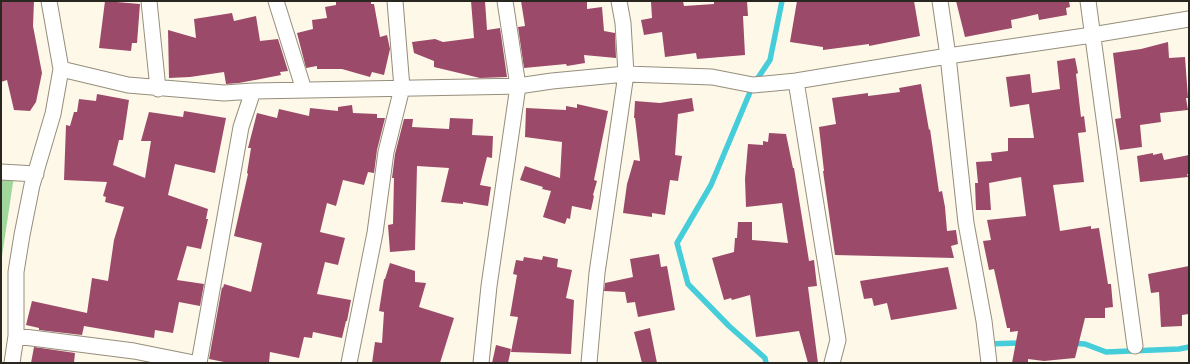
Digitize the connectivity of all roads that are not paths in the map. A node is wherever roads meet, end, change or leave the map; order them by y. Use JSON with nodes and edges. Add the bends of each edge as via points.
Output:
{"nodes":[{"id":1,"x":49,"y":1,"type":"edge"},
{"id":2,"x":149,"y":1,"type":"edge"},
{"id":3,"x":276,"y":1,"type":"edge"},
{"id":4,"x":395,"y":1,"type":"edge"},
{"id":5,"x":505,"y":1,"type":"edge"},
{"id":6,"x":619,"y":1,"type":"edge"},
{"id":7,"x":940,"y":1,"type":"edge"},
{"id":8,"x":1088,"y":1,"type":"edge"},
{"id":9,"x":1189,"y":19,"type":"edge"},
{"id":10,"x":1092,"y":35,"type":"junction"},
{"id":11,"x":948,"y":56,"type":"junction"},
{"id":12,"x":61,"y":69,"type":"junction"},
{"id":13,"x":626,"y":74,"type":"junction"},
{"id":14,"x":796,"y":80,"type":"junction"},
{"id":15,"x":518,"y":86,"type":"junction"},
{"id":16,"x":158,"y":88,"type":"junction"},
{"id":17,"x":402,"y":88,"type":"junction"},
{"id":18,"x":304,"y":90,"type":"junction"},
{"id":19,"x":253,"y":91,"type":"junction"},
{"id":20,"x":1,"y":172,"type":"edge"},
{"id":21,"x":36,"y":174,"type":"junction"},
{"id":22,"x":16,"y":336,"type":"junction"},
{"id":23,"x":1136,"y":346,"type":"dead end"},
{"id":24,"x":12,"y":363,"type":"edge"},
{"id":25,"x":194,"y":363,"type":"edge"},
{"id":26,"x":199,"y":363,"type":"edge"},
{"id":27,"x":349,"y":363,"type":"edge"},
{"id":28,"x":481,"y":363,"type":"edge"},
{"id":29,"x":589,"y":363,"type":"edge"},
{"id":30,"x":832,"y":363,"type":"edge"},
{"id":31,"x":989,"y":363,"type":"edge"}],
"edges":[{"from":1,"to":12,"type":"street"},
{"from":2,"to":16,"type":"street"},
{"from":3,"to":18,"type":"street"},
{"from":4,"to":17,"type":"street"},
{"from":5,"to":15,"type":"street"},
{"from":6,"to":13,"type":"street"},
{"from":7,"to":11,"type":"street"},
{"from":8,"to":10,"type":"street"},
{"from":9,"to":10,"type":"street"},
{"from":10,"to":11,"type":"street"},
{"from":10,"to":23,"type":"street"},
{"from":11,"to":14,"type":"street"},
{"from":11,"to":31,"type":"street","via":[[966,223],[984,320]]},
{"from":12,"to":16,"type":"street","via":[[128,85]]},
{"from":12,"to":21,"type":"street","via":[[53,114]]},
{"from":13,"to":14,"type":"street","via":[[712,77],[753,85]]},
{"from":13,"to":15,"type":"street"},
{"from":13,"to":29,"type":"street","via":[[597,273]]},
{"from":14,"to":30,"type":"street","via":[[838,340]]},
{"from":15,"to":17,"type":"street"},
{"from":15,"to":28,"type":"street","via":[[489,286]]},
{"from":16,"to":19,"type":"street","via":[[224,93]]},
{"from":17,"to":18,"type":"street"},
{"from":17,"to":27,"type":"street","via":[[386,152],[375,233]]},
{"from":18,"to":19,"type":"street"},
{"from":19,"to":26,"type":"street","via":[[241,127]]},
{"from":20,"to":21,"type":"street"},
{"from":21,"to":22,"type":"street","via":[[16,272]]},
{"from":22,"to":24,"type":"street"},
{"from":22,"to":25,"type":"street","via":[[134,351]]}]}
